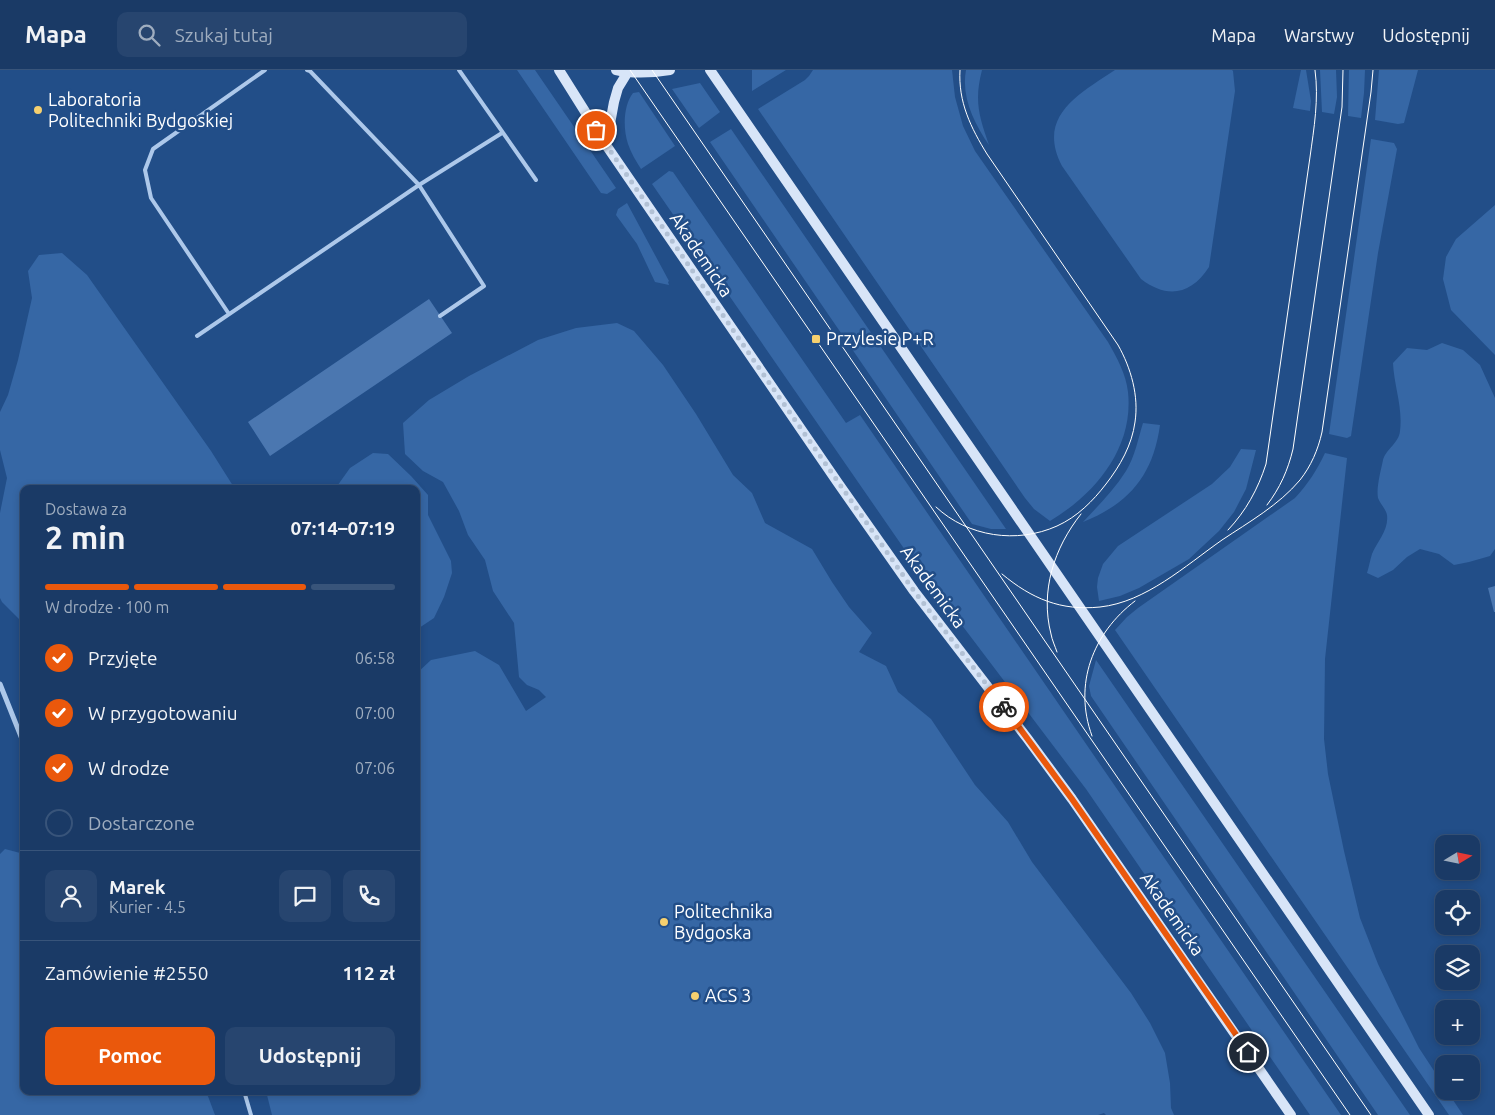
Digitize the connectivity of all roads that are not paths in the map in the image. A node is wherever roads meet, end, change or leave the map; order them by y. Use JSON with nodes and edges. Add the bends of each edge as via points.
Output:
{"nodes":[{"id":1,"x":266,"y":70,"type":"edge"},
{"id":2,"x":307,"y":70,"type":"edge"},
{"id":3,"x":459,"y":70,"type":"edge"},
{"id":4,"x":559,"y":70,"type":"edge"},
{"id":5,"x":616,"y":70,"type":"edge"},
{"id":6,"x":670,"y":70,"type":"edge"},
{"id":7,"x":710,"y":70,"type":"edge"},
{"id":8,"x":628,"y":71,"type":"edge"},
{"id":9,"x":502,"y":133,"type":"junction"},
{"id":10,"x":606,"y":145,"type":"junction"},
{"id":11,"x":536,"y":180,"type":"dead end"},
{"id":12,"x":419,"y":185,"type":"junction"},
{"id":13,"x":229,"y":314,"type":"junction"},
{"id":14,"x":440,"y":316,"type":"dead end"},
{"id":15,"x":197,"y":336,"type":"dead end"},
{"id":16,"x":0,"y":684,"type":"edge"},
{"id":17,"x":20,"y":734,"type":"edge"},
{"id":18,"x":245,"y":1095,"type":"edge"},
{"id":19,"x":251,"y":1115,"type":"edge"},
{"id":20,"x":1291,"y":1115,"type":"edge"},
{"id":21,"x":1429,"y":1115,"type":"edge"}],
"edges":[{"from":1,"to":13,"type":"lane","via":[[154,149],[145,170],[151,198]]},
{"from":2,"to":12,"type":"lane"},
{"from":3,"to":9,"type":"lane"},
{"from":4,"to":10,"type":"street","name":"Akademicka"},
{"from":5,"to":8,"type":"street"},
{"from":6,"to":8,"type":"street"},
{"from":7,"to":21,"type":"street"},
{"from":8,"to":10,"type":"street","via":[[618,88]]},
{"from":9,"to":11,"type":"lane"},
{"from":9,"to":12,"type":"lane"},
{"from":10,"to":20,"type":"street","name":"Akademicka","via":[[832,475],[914,591],[1072,799]]},
{"from":12,"to":13,"type":"lane"},
{"from":12,"to":14,"type":"lane","via":[[484,286]]},
{"from":13,"to":15,"type":"lane"},
{"from":16,"to":17,"type":"street"},
{"from":18,"to":19,"type":"lane"}]}
